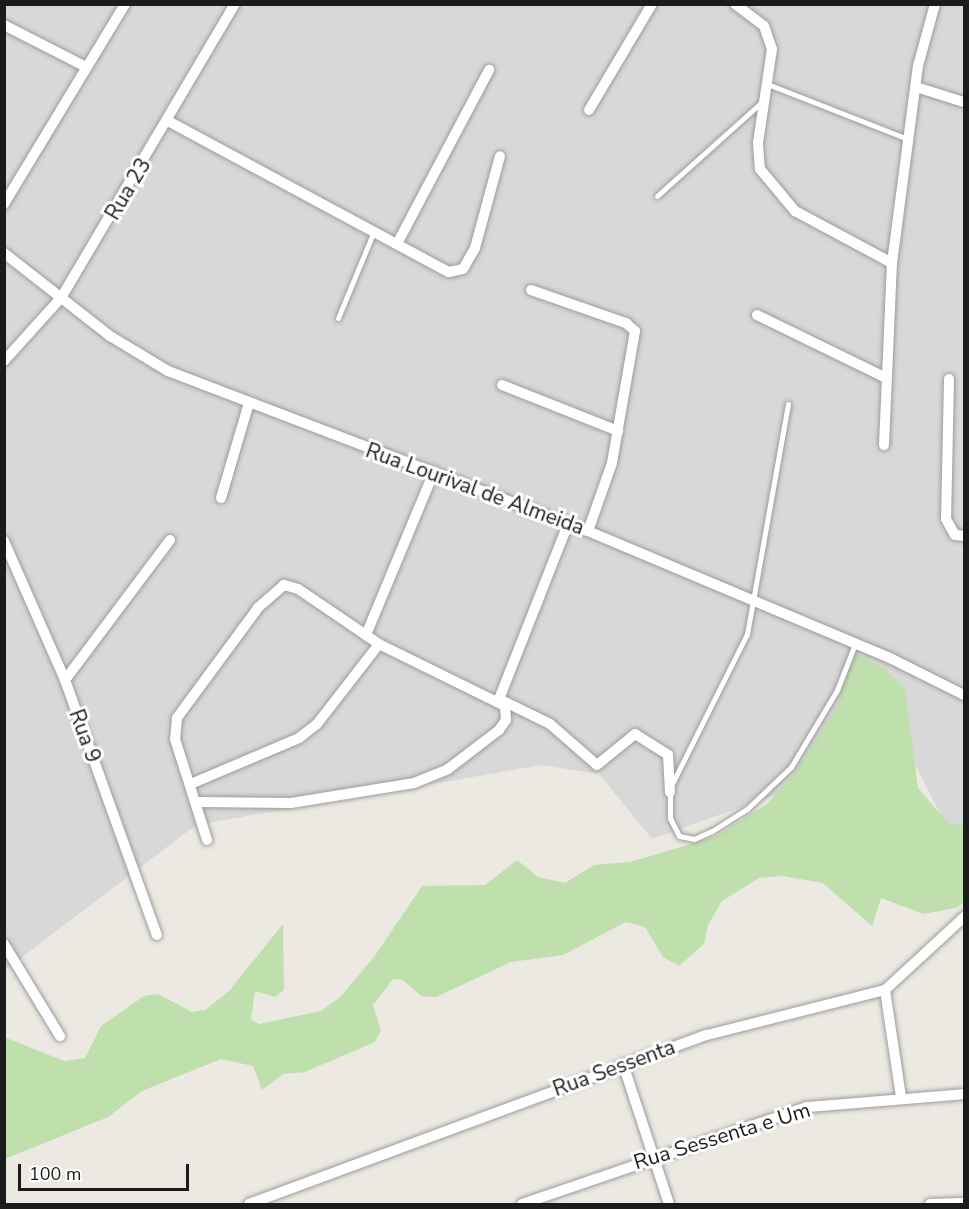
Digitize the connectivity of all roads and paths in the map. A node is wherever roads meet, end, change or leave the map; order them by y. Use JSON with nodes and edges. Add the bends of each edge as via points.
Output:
{"nodes":[{"id":1,"x":125,"y":4,"type":"edge"},
{"id":2,"x":235,"y":4,"type":"edge"},
{"id":3,"x":652,"y":4,"type":"edge"},
{"id":4,"x":735,"y":4,"type":"edge"},
{"id":5,"x":935,"y":4,"type":"edge"},
{"id":6,"x":4,"y":25,"type":"edge"},
{"id":7,"x":86,"y":67,"type":"junction"},
{"id":8,"x":489,"y":70,"type":"dead end"},
{"id":9,"x":770,"y":85,"type":"junction"},
{"id":10,"x":916,"y":87,"type":"junction"},
{"id":11,"x":767,"y":98,"type":"junction"},
{"id":12,"x":964,"y":102,"type":"edge"},
{"id":13,"x":589,"y":110,"type":"dead end"},
{"id":14,"x":168,"y":121,"type":"junction"},
{"id":15,"x":910,"y":140,"type":"junction"},
{"id":16,"x":500,"y":156,"type":"dead end"},
{"id":17,"x":657,"y":196,"type":"dead end"},
{"id":18,"x":4,"y":204,"type":"edge"},
{"id":19,"x":375,"y":229,"type":"junction"},
{"id":20,"x":398,"y":242,"type":"junction"},
{"id":21,"x":4,"y":253,"type":"edge"},
{"id":22,"x":892,"y":263,"type":"junction"},
{"id":23,"x":531,"y":290,"type":"dead end"},
{"id":24,"x":62,"y":298,"type":"junction"},
{"id":25,"x":757,"y":315,"type":"dead end"},
{"id":26,"x":338,"y":318,"type":"dead end"},
{"id":27,"x":4,"y":361,"type":"edge"},
{"id":28,"x":884,"y":377,"type":"junction"},
{"id":29,"x":949,"y":379,"type":"dead end"},
{"id":30,"x":502,"y":384,"type":"dead end"},
{"id":31,"x":788,"y":404,"type":"dead end"},
{"id":32,"x":248,"y":406,"type":"junction"},
{"id":33,"x":618,"y":431,"type":"junction"},
{"id":34,"x":884,"y":445,"type":"dead end"},
{"id":35,"x":434,"y":471,"type":"junction"},
{"id":36,"x":221,"y":498,"type":"dead end"},
{"id":37,"x":568,"y":524,"type":"junction"},
{"id":38,"x":588,"y":531,"type":"junction"},
{"id":39,"x":964,"y":536,"type":"edge"},
{"id":40,"x":170,"y":540,"type":"dead end"},
{"id":41,"x":4,"y":541,"type":"edge"},
{"id":42,"x":756,"y":603,"type":"junction"},
{"id":43,"x":366,"y":635,"type":"junction"},
{"id":44,"x":379,"y":644,"type":"junction"},
{"id":45,"x":855,"y":644,"type":"junction"},
{"id":46,"x":65,"y":680,"type":"junction"},
{"id":47,"x":964,"y":695,"type":"edge"},
{"id":48,"x":499,"y":699,"type":"junction"},
{"id":49,"x":193,"y":783,"type":"junction"},
{"id":50,"x":670,"y":792,"type":"junction"},
{"id":51,"x":197,"y":802,"type":"junction"},
{"id":52,"x":207,"y":840,"type":"dead end"},
{"id":53,"x":964,"y":917,"type":"edge"},
{"id":54,"x":157,"y":934,"type":"dead end"},
{"id":55,"x":4,"y":944,"type":"edge"},
{"id":56,"x":885,"y":990,"type":"junction"},
{"id":57,"x":60,"y":1036,"type":"dead end"},
{"id":58,"x":623,"y":1064,"type":"junction"},
{"id":59,"x":964,"y":1094,"type":"edge"},
{"id":60,"x":901,"y":1097,"type":"junction"},
{"id":61,"x":654,"y":1156,"type":"junction"},
{"id":62,"x":964,"y":1203,"type":"edge"},
{"id":63,"x":249,"y":1204,"type":"edge"},
{"id":64,"x":522,"y":1204,"type":"edge"},
{"id":65,"x":669,"y":1204,"type":"edge"},
{"id":66,"x":930,"y":1204,"type":"edge"}],
"edges":[{"from":1,"to":7,"type":"street"},
{"from":2,"to":14,"type":"street","name":"Rua 23"},
{"from":3,"to":13,"type":"street"},
{"from":4,"to":9,"type":"street","via":[[764,26],[772,50]]},
{"from":5,"to":10,"type":"street"},
{"from":6,"to":7,"type":"street"},
{"from":7,"to":18,"type":"street"},
{"from":8,"to":20,"type":"street"},
{"from":9,"to":11,"type":"street"},
{"from":9,"to":15,"type":"lane"},
{"from":10,"to":12,"type":"street"},
{"from":10,"to":15,"type":"street"},
{"from":11,"to":17,"type":"lane"},
{"from":11,"to":22,"type":"street","via":[[758,144],[760,169],[795,211]]},
{"from":14,"to":19,"type":"street"},
{"from":14,"to":24,"type":"street","name":"Rua 23"},
{"from":15,"to":22,"type":"street"},
{"from":16,"to":20,"type":"street","via":[[475,248],[463,269],[440,271]]},
{"from":19,"to":20,"type":"street"},
{"from":19,"to":26,"type":"lane"},
{"from":21,"to":24,"type":"street","name":"Rua Lourival de Almeida"},
{"from":22,"to":28,"type":"street"},
{"from":23,"to":33,"type":"street","via":[[626,323],[635,331]]},
{"from":24,"to":27,"type":"street","name":"Rua 23"},
{"from":24,"to":32,"type":"street","name":"Rua Lourival de Almeida","via":[[168,371]]},
{"from":25,"to":28,"type":"street"},
{"from":28,"to":34,"type":"street"},
{"from":29,"to":39,"type":"street","via":[[946,519],[955,535]]},
{"from":30,"to":33,"type":"street"},
{"from":31,"to":42,"type":"lane"},
{"from":32,"to":35,"type":"street","name":"Rua Lourival de Almeida"},
{"from":32,"to":36,"type":"street"},
{"from":33,"to":38,"type":"street"},
{"from":35,"to":37,"type":"street","name":"Rua Lourival de Almeida"},
{"from":35,"to":43,"type":"street"},
{"from":37,"to":38,"type":"street","name":"Rua Lourival de Almeida"},
{"from":37,"to":48,"type":"street"},
{"from":38,"to":42,"type":"street","name":"Rua Lourival de Almeida"},
{"from":40,"to":46,"type":"street"},
{"from":41,"to":46,"type":"street","name":"Rua 9"},
{"from":42,"to":45,"type":"street","name":"Rua Lourival de Almeida"},
{"from":42,"to":50,"type":"lane","via":[[743,644]]},
{"from":43,"to":44,"type":"street"},
{"from":43,"to":49,"type":"street","via":[[290,585],[271,593],[177,718],[175,739]]},
{"from":44,"to":48,"type":"street"},
{"from":44,"to":49,"type":"street","via":[[317,724],[298,738]]},
{"from":45,"to":47,"type":"street","name":"Rua Lourival de Almeida"},
{"from":45,"to":50,"type":"lane","via":[[837,690],[791,767],[747,809],[687,839],[673,827]]},
{"from":46,"to":54,"type":"street","name":"Rua 9"},
{"from":48,"to":50,"type":"street","via":[[550,724],[597,765],[635,734],[668,755]]},
{"from":48,"to":51,"type":"street","via":[[507,714],[499,730],[448,769],[414,783],[291,803]]},
{"from":49,"to":51,"type":"street"},
{"from":51,"to":52,"type":"street"},
{"from":53,"to":56,"type":"street","name":"Rua Sessenta"},
{"from":55,"to":57,"type":"street"},
{"from":56,"to":58,"type":"street","name":"Rua Sessenta","via":[[707,1035]]},
{"from":56,"to":60,"type":"street"},
{"from":58,"to":61,"type":"street"},
{"from":58,"to":63,"type":"street","name":"Rua Sessenta"},
{"from":59,"to":60,"type":"street","name":"Rua Sessenta e Um"},
{"from":60,"to":61,"type":"street","name":"Rua Sessenta e Um","via":[[807,1107]]},
{"from":61,"to":64,"type":"street","name":"Rua Sessenta e Um"},
{"from":61,"to":65,"type":"street"},
{"from":62,"to":66,"type":"street"}]}
